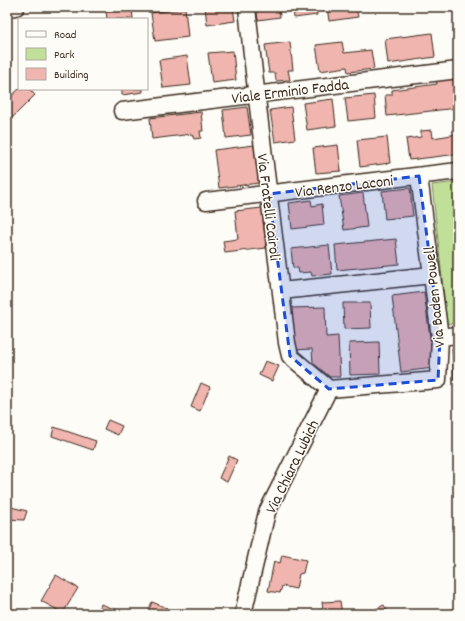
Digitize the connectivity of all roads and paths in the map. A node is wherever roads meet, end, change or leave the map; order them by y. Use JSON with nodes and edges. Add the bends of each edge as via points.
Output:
{"nodes":[{"id":1,"x":16,"y":7,"type":"edge"},
{"id":2,"x":247,"y":7,"type":"edge"},
{"id":3,"x":7,"y":8,"type":"edge"},
{"id":4,"x":458,"y":70,"type":"edge"},
{"id":5,"x":256,"y":94,"type":"junction"},
{"id":6,"x":122,"y":110,"type":"dead end"},
{"id":7,"x":458,"y":172,"type":"edge"},
{"id":8,"x":419,"y":176,"type":"junction"},
{"id":9,"x":269,"y":194,"type":"junction"},
{"id":10,"x":206,"y":201,"type":"dead end"},
{"id":11,"x":432,"y":275,"type":"junction"},
{"id":12,"x":281,"y":291,"type":"junction"},
{"id":13,"x":458,"y":335,"type":"edge"},
{"id":14,"x":440,"y":337,"type":"junction"},
{"id":15,"x":328,"y":389,"type":"junction"},
{"id":16,"x":243,"y":614,"type":"edge"}],
"edges":[{"from":1,"to":3,"type":"street"},
{"from":2,"to":5,"type":"street","name":"Via Fratelli Cairoli"},
{"from":4,"to":5,"type":"street","name":"Viale Erminio Fadda"},
{"from":5,"to":6,"type":"street","name":"Viale Erminio Fadda"},
{"from":5,"to":9,"type":"street","name":"Via Fratelli Cairoli"},
{"from":7,"to":8,"type":"street","name":"Via Renzo Laconi"},
{"from":8,"to":9,"type":"street","name":"Via Renzo Laconi"},
{"from":8,"to":11,"type":"street","name":"Via Baden Powell"},
{"from":9,"to":10,"type":"street","name":"Via Renzo Laconi"},
{"from":9,"to":12,"type":"street","name":"Via Fratelli Cairoli"},
{"from":11,"to":12,"type":"street"},
{"from":11,"to":14,"type":"street","name":"Via Baden Powell"},
{"from":12,"to":15,"type":"street","name":"Via Fratelli Cairoli","via":[[286,343],[290,356]]},
{"from":13,"to":14,"type":"street"},
{"from":14,"to":15,"type":"street","name":"Via Baden Powell","via":[[438,380]]},
{"from":15,"to":16,"type":"street","name":"Via Chiara Lubich","via":[[268,512]]}]}
